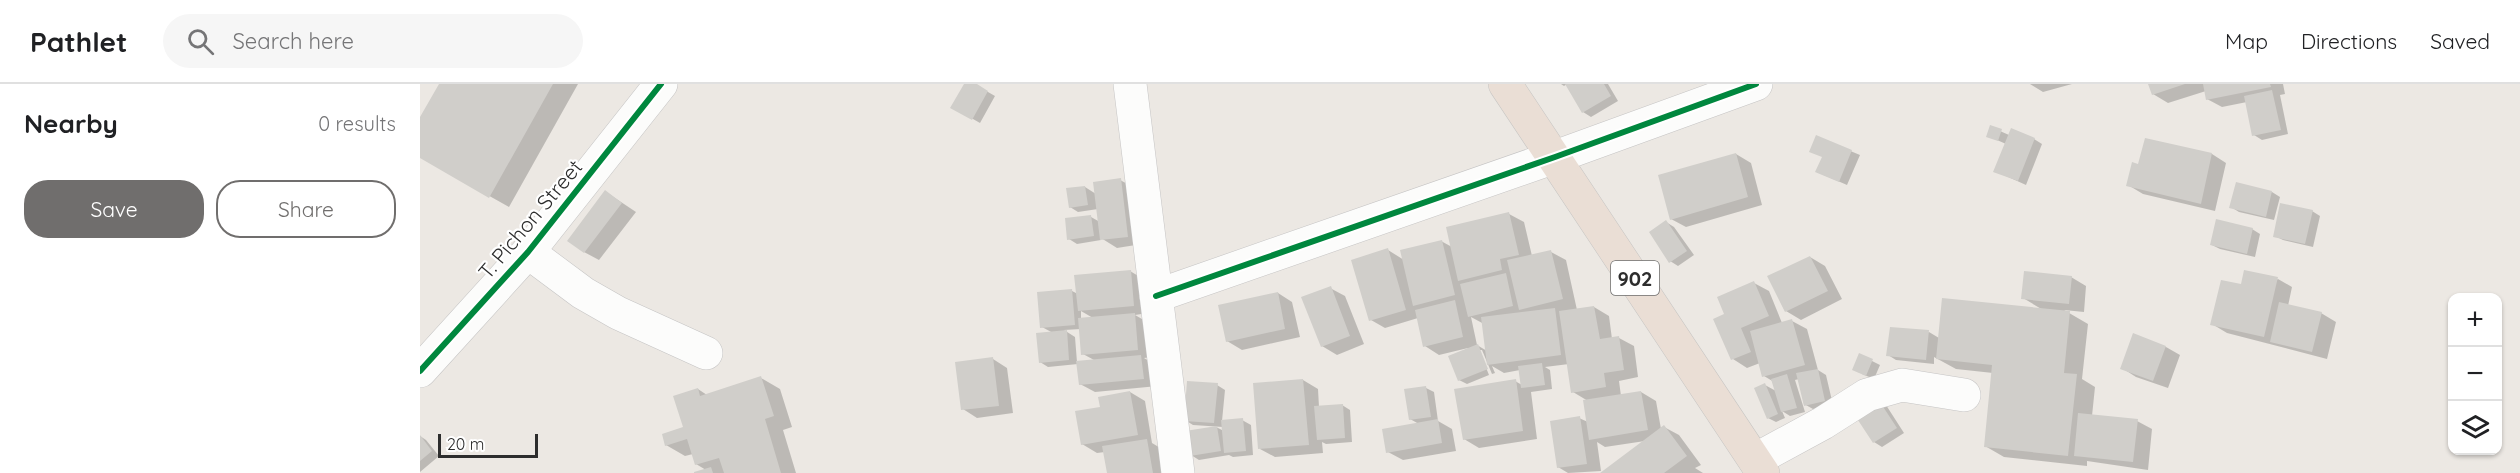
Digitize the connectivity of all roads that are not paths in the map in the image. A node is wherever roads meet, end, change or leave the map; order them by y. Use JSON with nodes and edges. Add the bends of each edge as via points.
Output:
{"nodes":[{"id":1,"x":661,"y":84,"type":"edge"},
{"id":2,"x":1130,"y":84,"type":"edge"},
{"id":3,"x":1505,"y":84,"type":"edge"},
{"id":4,"x":1756,"y":84,"type":"edge"},
{"id":5,"x":1555,"y":157,"type":"junction"},
{"id":6,"x":528,"y":252,"type":"junction"},
{"id":7,"x":1156,"y":296,"type":"junction"},
{"id":8,"x":706,"y":352,"type":"dead end"},
{"id":9,"x":420,"y":371,"type":"edge"},
{"id":10,"x":1964,"y":395,"type":"dead end"},
{"id":11,"x":1759,"y":466,"type":"edge"},
{"id":12,"x":1178,"y":473,"type":"edge"}],
"edges":[{"from":1,"to":6,"type":"street","name":"T. Pichon Street"},
{"from":2,"to":7,"type":"street"},
{"from":3,"to":5,"type":"highway","number":"902"},
{"from":4,"to":5,"type":"street"},
{"from":5,"to":7,"type":"street"},
{"from":5,"to":11,"type":"highway","number":"902"},
{"from":6,"to":8,"type":"street","via":[[583,293],[618,313]]},
{"from":6,"to":9,"type":"street","name":"T. Pichon Street"},
{"from":7,"to":12,"type":"street"},
{"from":10,"to":11,"type":"street","via":[[1902,385],[1867,395]]}]}
